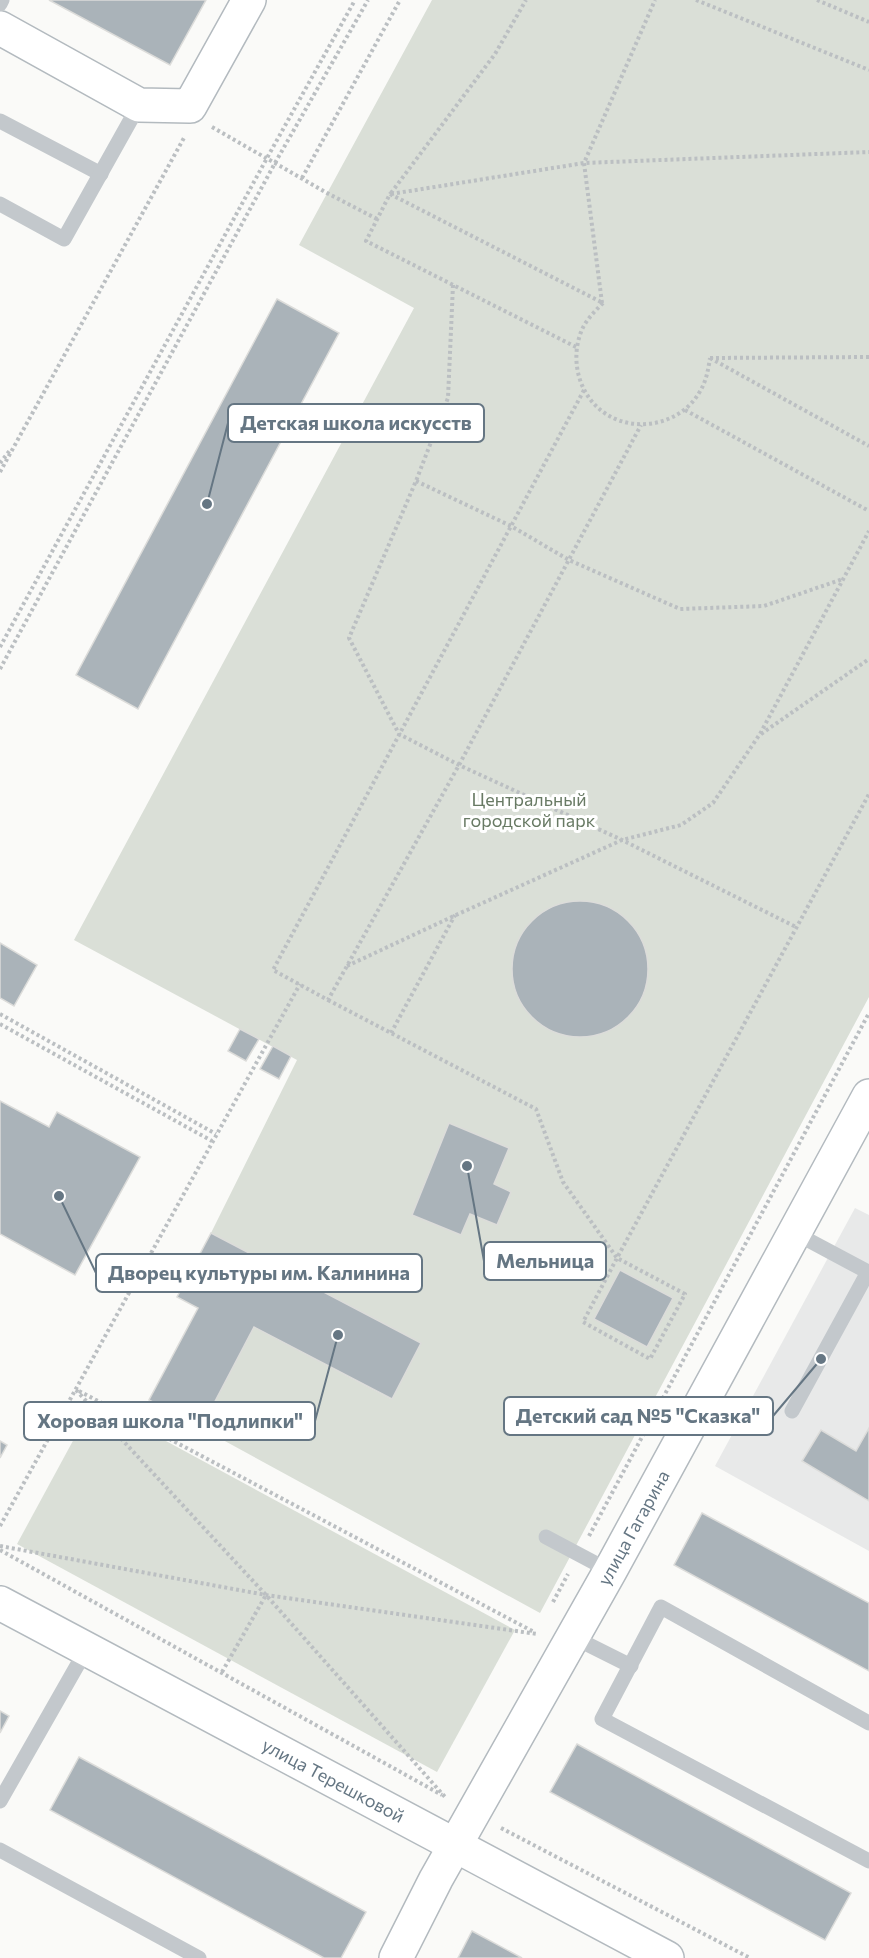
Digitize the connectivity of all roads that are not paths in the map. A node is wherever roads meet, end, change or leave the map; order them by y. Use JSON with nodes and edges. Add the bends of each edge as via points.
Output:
{"nodes":[{"id":1,"x":249,"y":0,"type":"edge"},
{"id":2,"x":0,"y":28,"type":"edge"},
{"id":3,"x":138,"y":105,"type":"junction"},
{"id":4,"x":0,"y":121,"type":"edge"},
{"id":5,"x":101,"y":174,"type":"junction"},
{"id":6,"x":0,"y":204,"type":"edge"},
{"id":7,"x":869,"y":1096,"type":"edge"},
{"id":8,"x":795,"y":1233,"type":"junction"},
{"id":9,"x":792,"y":1411,"type":"dead end"},
{"id":10,"x":546,"y":1537,"type":"dead end"},
{"id":11,"x":610,"y":1571,"type":"junction"},
{"id":12,"x":0,"y":1603,"type":"edge"},
{"id":13,"x":573,"y":1637,"type":"junction"},
{"id":14,"x":86,"y":1650,"type":"junction"},
{"id":15,"x":631,"y":1666,"type":"junction"},
{"id":16,"x":869,"y":1723,"type":"edge"},
{"id":17,"x":0,"y":1801,"type":"edge"},
{"id":18,"x":455,"y":1845,"type":"junction"},
{"id":19,"x":0,"y":1850,"type":"edge"},
{"id":20,"x":869,"y":1861,"type":"edge"},
{"id":21,"x":199,"y":1958,"type":"edge"},
{"id":22,"x":396,"y":1958,"type":"edge"},
{"id":23,"x":667,"y":1958,"type":"edge"}],
"edges":[{"from":1,"to":3,"type":"street","via":[[190,106]]},
{"from":2,"to":3,"type":"street"},
{"from":3,"to":5,"type":"lane"},
{"from":4,"to":5,"type":"lane"},
{"from":5,"to":6,"type":"lane","via":[[64,239]]},
{"from":7,"to":8,"type":"street","name":"улица Гагарина"},
{"from":8,"to":9,"type":"lane","via":[[868,1272]]},
{"from":8,"to":11,"type":"street","name":"улица Гагарина"},
{"from":10,"to":11,"type":"lane"},
{"from":11,"to":13,"type":"street","name":"улица Гагарина"},
{"from":12,"to":14,"type":"street","name":"улица Терешковой"},
{"from":13,"to":15,"type":"lane"},
{"from":13,"to":18,"type":"street","name":"улица Гагарина"},
{"from":14,"to":17,"type":"lane"},
{"from":14,"to":18,"type":"street","name":"улица Терешковой"},
{"from":15,"to":16,"type":"lane","via":[[661,1607]]},
{"from":15,"to":20,"type":"lane","via":[[602,1719]]},
{"from":18,"to":22,"type":"street","name":"улица Гагарина"},
{"from":18,"to":23,"type":"street","name":"улица Терешковой"},
{"from":19,"to":21,"type":"lane"}]}
